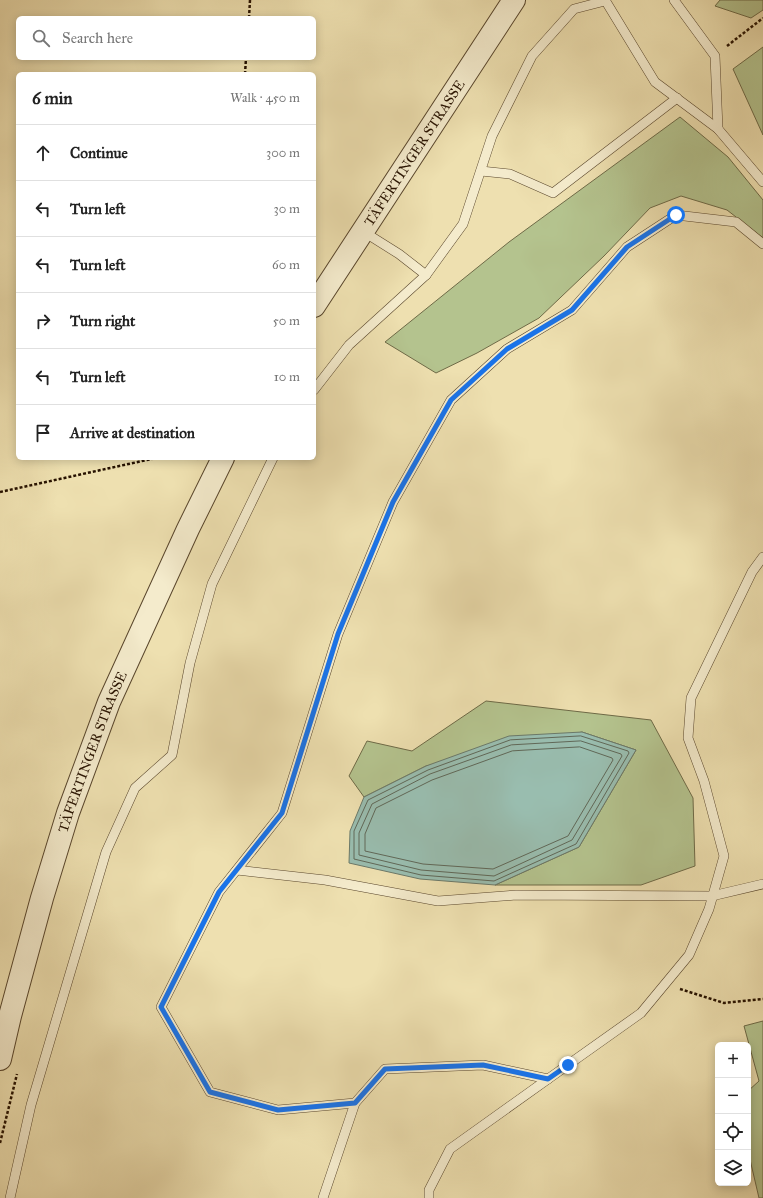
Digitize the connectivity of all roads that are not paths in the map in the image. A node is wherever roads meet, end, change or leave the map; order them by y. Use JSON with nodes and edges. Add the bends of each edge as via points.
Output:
{"nodes":[{"id":1,"x":514,"y":0,"type":"edge"},
{"id":2,"x":605,"y":0,"type":"edge"},
{"id":3,"x":674,"y":0,"type":"edge"},
{"id":4,"x":677,"y":98,"type":"junction"},
{"id":5,"x":718,"y":129,"type":"junction"},
{"id":6,"x":481,"y":171,"type":"junction"},
{"id":7,"x":763,"y":182,"type":"edge"},
{"id":8,"x":364,"y":232,"type":"junction"},
{"id":9,"x":763,"y":244,"type":"edge"},
{"id":10,"x":426,"y":275,"type":"junction"},
{"id":11,"x":316,"y":303,"type":"edge"},
{"id":12,"x":316,"y":387,"type":"edge"},
{"id":13,"x":222,"y":460,"type":"edge"},
{"id":14,"x":272,"y":460,"type":"edge"},
{"id":15,"x":763,"y":557,"type":"edge"},
{"id":16,"x":237,"y":870,"type":"junction"},
{"id":17,"x":763,"y":884,"type":"edge"},
{"id":18,"x":712,"y":896,"type":"junction"},
{"id":19,"x":9,"y":1065,"type":"edge"},
{"id":20,"x":548,"y":1079,"type":"junction"},
{"id":21,"x":355,"y":1103,"type":"junction"},
{"id":22,"x":10,"y":1198,"type":"edge"},
{"id":23,"x":323,"y":1198,"type":"edge"},
{"id":24,"x":429,"y":1198,"type":"edge"}],
"edges":[{"from":1,"to":8,"type":"street","name":"TÄFERTINGER STRASSE"},
{"from":2,"to":4,"type":"lane","via":[[655,82]]},
{"from":2,"to":6,"type":"lane","via":[[574,9],[532,56],[492,136]]},
{"from":3,"to":5,"type":"lane","via":[[715,56]]},
{"from":4,"to":5,"type":"lane"},
{"from":4,"to":6,"type":"lane","via":[[553,193],[510,174]]},
{"from":5,"to":7,"type":"lane"},
{"from":6,"to":10,"type":"lane","via":[[463,224]]},
{"from":8,"to":10,"type":"lane"},
{"from":8,"to":11,"type":"street","name":"TÄFERTINGER STRASSE"},
{"from":9,"to":16,"type":"lane","via":[[736,222],[676,215],[627,247],[572,310],[507,349],[451,400],[393,502],[341,627],[282,813]]},
{"from":10,"to":12,"type":"lane","via":[[349,345]]},
{"from":13,"to":19,"type":"street","name":"TÄFERTINGER STRASSE","via":[[109,702],[68,813],[12,1008]]},
{"from":14,"to":22,"type":"lane","via":[[212,584],[190,663],[172,755],[135,788],[106,852],[31,1106]]},
{"from":15,"to":18,"type":"lane","via":[[752,572],[691,698],[688,738],[704,781],[724,856]]},
{"from":16,"to":18,"type":"lane","via":[[325,880],[438,901],[516,895]]},
{"from":16,"to":21,"type":"lane","via":[[219,892],[161,1007],[210,1092],[278,1110]]},
{"from":17,"to":18,"type":"lane"},
{"from":18,"to":20,"type":"lane","via":[[689,955],[641,1013]]},
{"from":20,"to":21,"type":"lane","via":[[483,1065],[385,1069]]},
{"from":20,"to":24,"type":"lane","via":[[450,1149],[429,1190]]},
{"from":21,"to":23,"type":"lane"}]}
